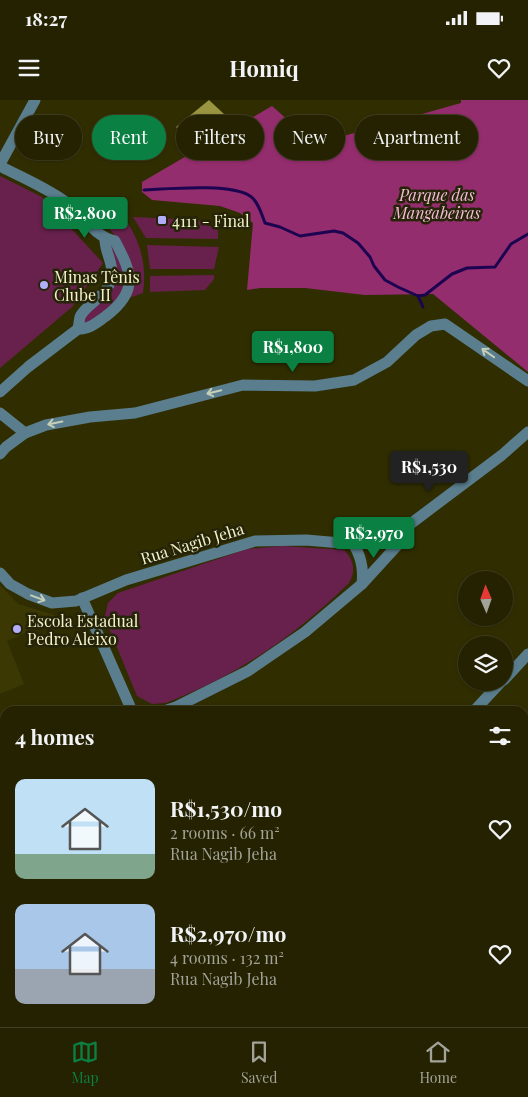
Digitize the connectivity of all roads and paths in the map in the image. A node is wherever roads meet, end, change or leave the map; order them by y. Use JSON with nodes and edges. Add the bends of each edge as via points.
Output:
{"nodes":[{"id":1,"x":36,"y":100,"type":"edge"},
{"id":2,"x":0,"y":165,"type":"edge"},
{"id":3,"x":106,"y":239,"type":"junction"},
{"id":4,"x":78,"y":329,"type":"junction"},
{"id":5,"x":528,"y":381,"type":"edge"},
{"id":6,"x":0,"y":392,"type":"edge"},
{"id":7,"x":0,"y":414,"type":"edge"},
{"id":8,"x":528,"y":432,"type":"edge"},
{"id":9,"x":25,"y":434,"type":"junction"},
{"id":10,"x":2,"y":447,"type":"edge"},
{"id":11,"x":405,"y":528,"type":"junction"},
{"id":12,"x":352,"y":542,"type":"junction"},
{"id":13,"x":0,"y":573,"type":"edge"},
{"id":14,"x":362,"y":584,"type":"junction"},
{"id":15,"x":82,"y":598,"type":"junction"},
{"id":16,"x":528,"y":654,"type":"edge"},
{"id":17,"x":513,"y":670,"type":"edge"},
{"id":18,"x":493,"y":691,"type":"edge"},
{"id":19,"x":130,"y":706,"type":"edge"},
{"id":20,"x":174,"y":706,"type":"edge"},
{"id":21,"x":479,"y":706,"type":"edge"}],
"edges":[{"from":1,"to":2,"type":"street"},
{"from":2,"to":3,"type":"street","via":[[64,201]]},
{"from":3,"to":4,"type":"street","via":[[105,247],[112,269],[109,284],[106,292],[80,316]]},
{"from":3,"to":4,"type":"street","via":[[115,241],[127,264],[130,278],[127,292],[114,309],[88,329]]},
{"from":4,"to":6,"type":"street"},
{"from":5,"to":9,"type":"street","one_way":true,"via":[[445,324],[430,326],[387,362],[354,380],[314,386],[243,385],[135,413],[90,416],[46,425]]},
{"from":7,"to":9,"type":"street"},
{"from":8,"to":11,"type":"street","name":"Rua Nagib Jeha"},
{"from":9,"to":10,"type":"street"},
{"from":11,"to":12,"type":"street","name":"Rua Nagib Jeha"},
{"from":11,"to":14,"type":"street","name":"Rua Nagib Jeha","via":[[404,538]]},
{"from":12,"to":14,"type":"street","via":[[362,563]]},
{"from":12,"to":15,"type":"street","name":"Rua Nagib Jeha","via":[[255,541],[126,580]]},
{"from":13,"to":15,"type":"street","name":"Rua Nagib Jeha","one_way":true,"via":[[10,584],[52,603]]},
{"from":14,"to":20,"type":"street","name":"Rua Nagib Jeha","via":[[305,632],[248,671]]},
{"from":15,"to":19,"type":"street"},
{"from":16,"to":17,"type":"street"},
{"from":18,"to":21,"type":"street"}]}
